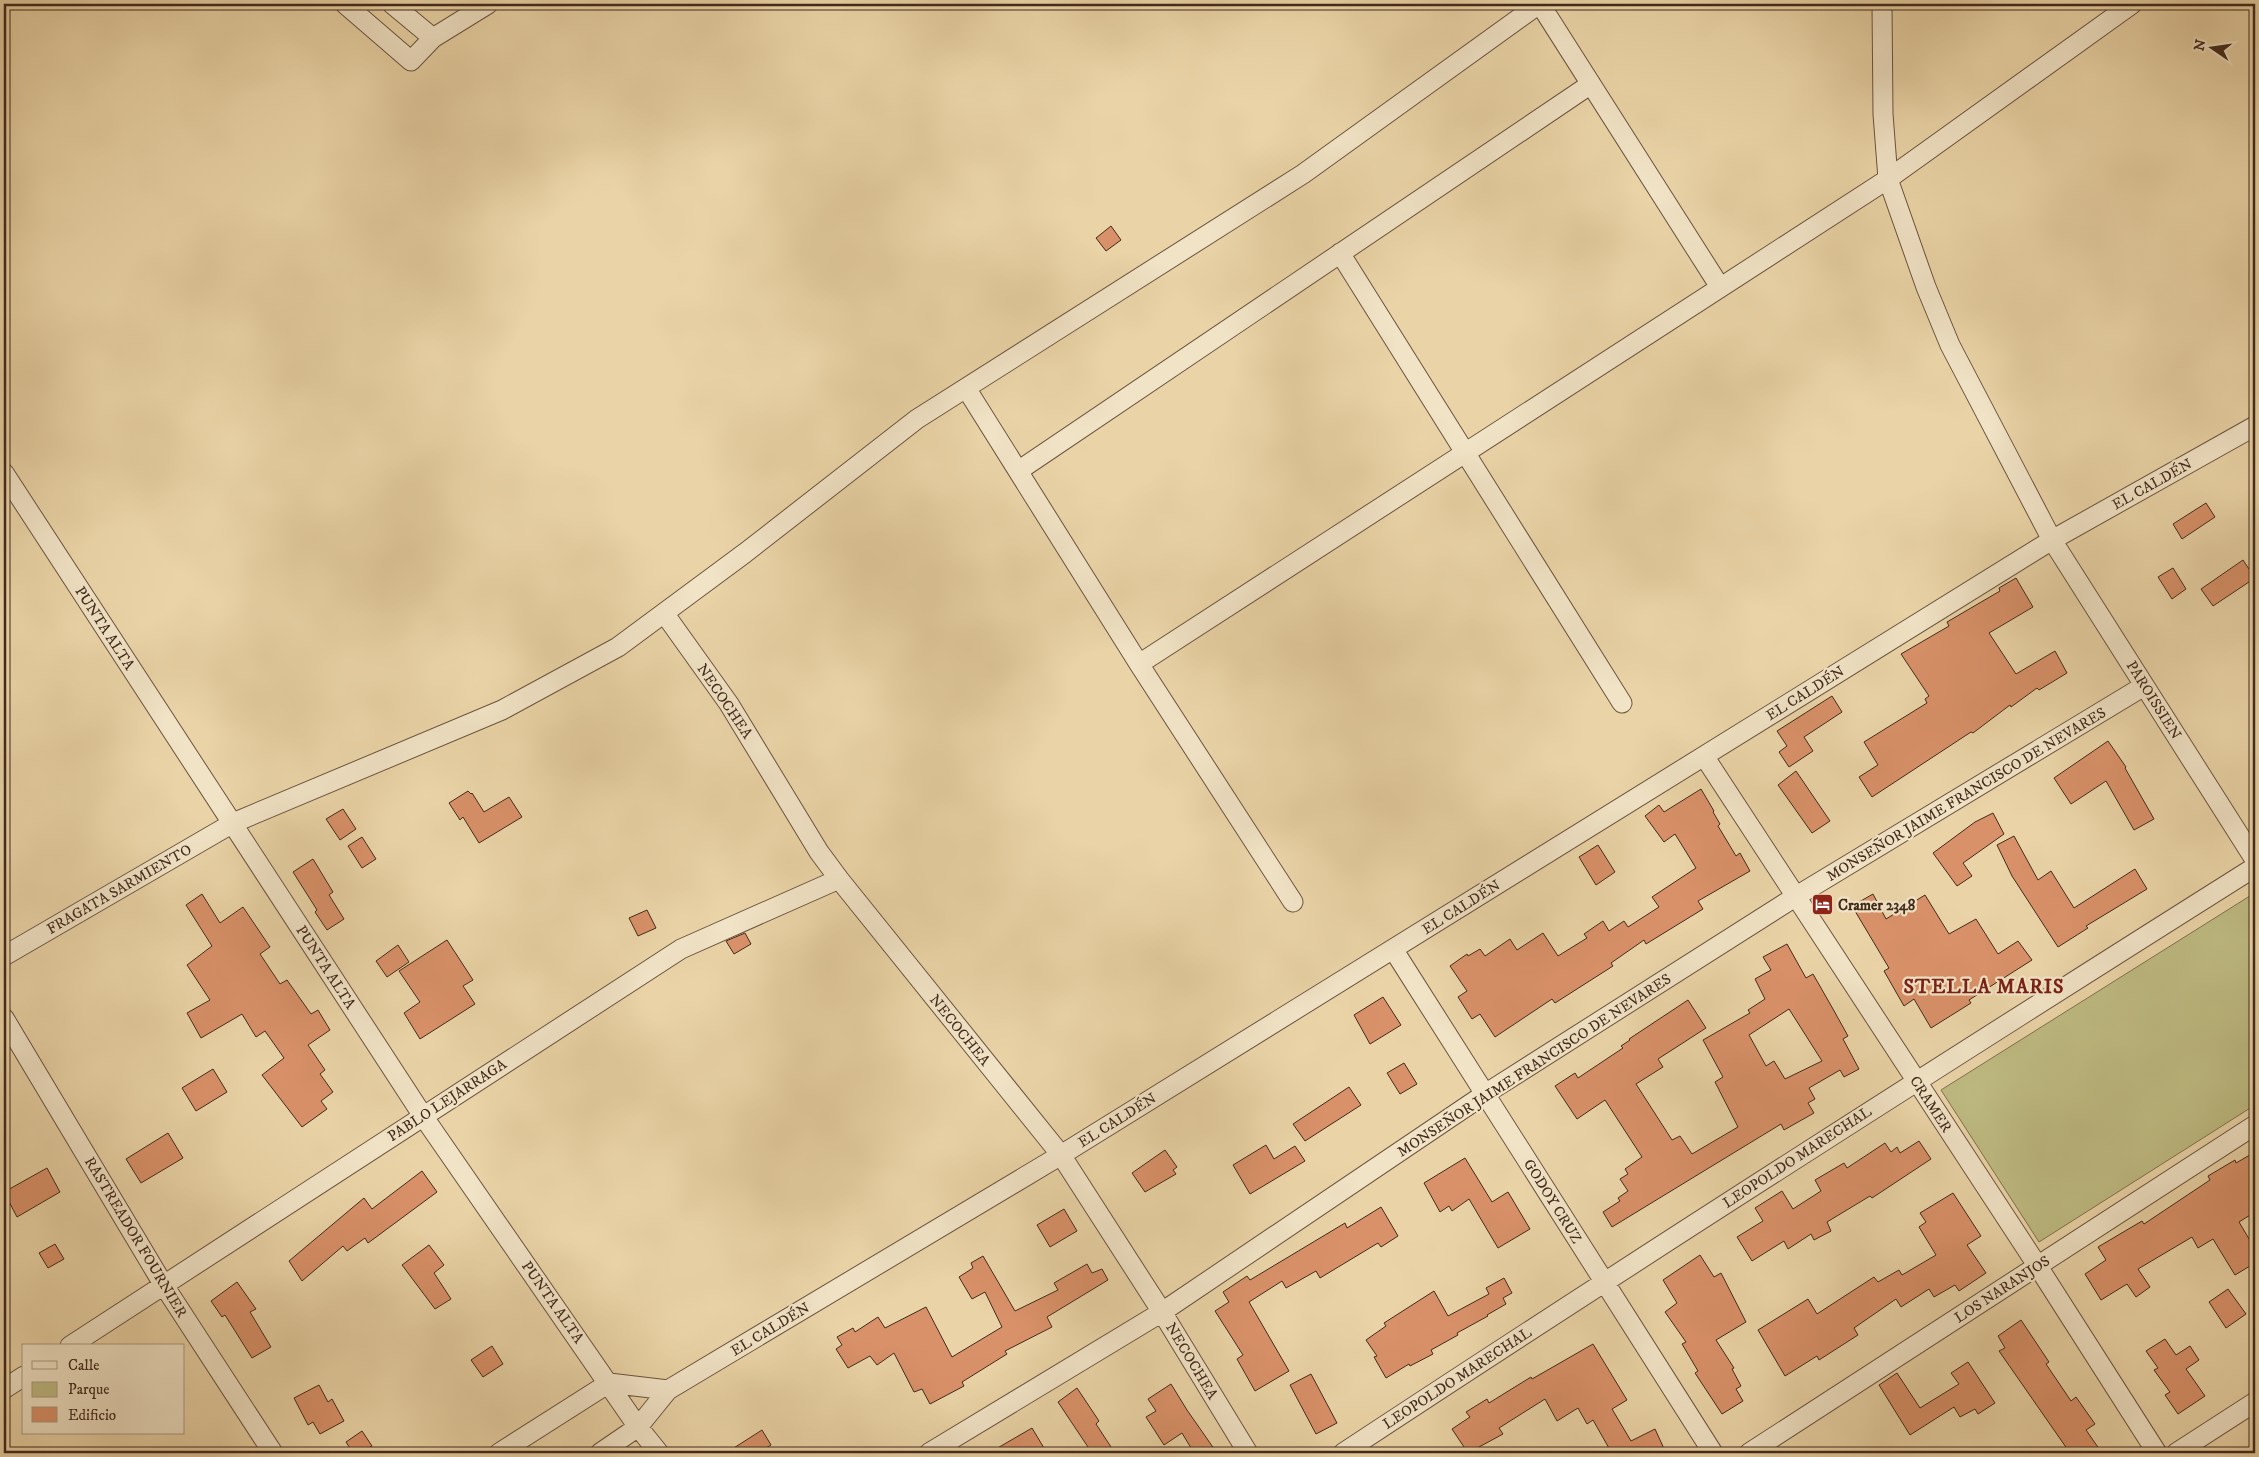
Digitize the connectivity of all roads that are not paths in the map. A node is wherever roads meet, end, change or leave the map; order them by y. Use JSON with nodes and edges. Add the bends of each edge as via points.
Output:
{"nodes":[{"id":1,"x":345,"y":4,"type":"edge"},
{"id":2,"x":392,"y":4,"type":"edge"},
{"id":3,"x":488,"y":4,"type":"edge"},
{"id":4,"x":1539,"y":4,"type":"edge"},
{"id":5,"x":1882,"y":4,"type":"edge"},
{"id":6,"x":2132,"y":4,"type":"edge"},
{"id":7,"x":433,"y":38,"type":"junction"},
{"id":8,"x":1591,"y":84,"type":"junction"},
{"id":9,"x":1888,"y":179,"type":"junction"},
{"id":10,"x":1340,"y":253,"type":"junction"},
{"id":11,"x":1720,"y":288,"type":"junction"},
{"id":12,"x":966,"y":388,"type":"junction"},
{"id":13,"x":2255,"y":426,"type":"edge"},
{"id":14,"x":1466,"y":452,"type":"junction"},
{"id":15,"x":1018,"y":471,"type":"junction"},
{"id":16,"x":4,"y":473,"type":"edge"},
{"id":17,"x":2052,"y":540,"type":"junction"},
{"id":18,"x":664,"y":613,"type":"junction"},
{"id":19,"x":1139,"y":664,"type":"junction"},
{"id":20,"x":2144,"y":686,"type":"junction"},
{"id":21,"x":1622,"y":703,"type":"dead end"},
{"id":22,"x":1704,"y":756,"type":"junction"},
{"id":23,"x":233,"y":823,"type":"junction"},
{"id":24,"x":2255,"y":860,"type":"edge"},
{"id":25,"x":2255,"y":867,"type":"edge"},
{"id":26,"x":839,"y":879,"type":"junction"},
{"id":27,"x":1796,"y":897,"type":"junction"},
{"id":28,"x":1293,"y":902,"type":"dead end"},
{"id":29,"x":1393,"y":949,"type":"junction"},
{"id":30,"x":4,"y":956,"type":"edge"},
{"id":31,"x":4,"y":1018,"type":"edge"},
{"id":32,"x":1916,"y":1080,"type":"junction"},
{"id":33,"x":1485,"y":1094,"type":"junction"},
{"id":34,"x":423,"y":1116,"type":"junction"},
{"id":35,"x":2255,"y":1125,"type":"edge"},
{"id":36,"x":1061,"y":1155,"type":"junction"},
{"id":37,"x":2037,"y":1265,"type":"junction"},
{"id":38,"x":1604,"y":1281,"type":"junction"},
{"id":39,"x":163,"y":1284,"type":"junction"},
{"id":40,"x":1162,"y":1312,"type":"junction"},
{"id":41,"x":73,"y":1344,"type":"edge"},
{"id":42,"x":22,"y":1377,"type":"edge"},
{"id":43,"x":609,"y":1383,"type":"junction"},
{"id":44,"x":4,"y":1389,"type":"edge"},
{"id":45,"x":668,"y":1390,"type":"junction"},
{"id":46,"x":2255,"y":1402,"type":"edge"},
{"id":47,"x":638,"y":1427,"type":"junction"},
{"id":48,"x":273,"y":1453,"type":"edge"},
{"id":49,"x":499,"y":1453,"type":"edge"},
{"id":50,"x":600,"y":1453,"type":"edge"},
{"id":51,"x":659,"y":1453,"type":"edge"},
{"id":52,"x":929,"y":1453,"type":"edge"},
{"id":53,"x":1248,"y":1453,"type":"edge"},
{"id":54,"x":1343,"y":1453,"type":"edge"},
{"id":55,"x":1713,"y":1453,"type":"edge"},
{"id":56,"x":1749,"y":1453,"type":"edge"},
{"id":57,"x":2157,"y":1453,"type":"edge"},
{"id":58,"x":2176,"y":1453,"type":"edge"}],
"edges":[{"from":1,"to":7,"type":"street","via":[[411,61]]},
{"from":2,"to":7,"type":"street"},
{"from":3,"to":7,"type":"street"},
{"from":4,"to":8,"type":"street"},
{"from":4,"to":12,"type":"street","name":"FRAGATA SARMIENTO","via":[[1303,174]]},
{"from":5,"to":9,"type":"street","name":"PAROISSIEN","via":[[1882,114]]},
{"from":6,"to":9,"type":"street"},
{"from":8,"to":10,"type":"street"},
{"from":8,"to":11,"type":"street"},
{"from":9,"to":11,"type":"street"},
{"from":9,"to":17,"type":"street","name":"PAROISSIEN","via":[[1950,345]]},
{"from":10,"to":14,"type":"street"},
{"from":10,"to":15,"type":"street"},
{"from":11,"to":14,"type":"street"},
{"from":12,"to":15,"type":"street"},
{"from":12,"to":18,"type":"street","name":"FRAGATA SARMIENTO","via":[[918,419]]},
{"from":13,"to":17,"type":"street","name":"EL CALDÉN"},
{"from":14,"to":19,"type":"street"},
{"from":14,"to":21,"type":"street"},
{"from":15,"to":19,"type":"street"},
{"from":16,"to":23,"type":"street","name":"PUNTA ALTA"},
{"from":17,"to":20,"type":"street","name":"PAROISSIEN"},
{"from":17,"to":22,"type":"street","name":"EL CALDÉN"},
{"from":18,"to":23,"type":"street","name":"FRAGATA SARMIENTO","via":[[618,647],[502,710]]},
{"from":18,"to":26,"type":"street","name":"NECOCHEA","via":[[729,704],[819,852]]},
{"from":19,"to":28,"type":"street"},
{"from":20,"to":24,"type":"street","name":"PAROISSIEN"},
{"from":20,"to":27,"type":"street","name":"MONSEÑOR JAIME FRANCISCO DE NEVARES"},
{"from":22,"to":27,"type":"street","name":"CRAMER"},
{"from":22,"to":29,"type":"street","name":"EL CALDÉN"},
{"from":23,"to":30,"type":"street","name":"FRAGATA SARMIENTO"},
{"from":23,"to":34,"type":"street","name":"PUNTA ALTA"},
{"from":25,"to":32,"type":"street","name":"LEOPOLDO MARECHAL"},
{"from":26,"to":34,"type":"street","name":"PABLO LEJARRAGA","via":[[681,949]]},
{"from":26,"to":36,"type":"street","name":"NECOCHEA"},
{"from":27,"to":32,"type":"street","name":"CRAMER"},
{"from":27,"to":33,"type":"street","name":"MONSEÑOR JAIME FRANCISCO DE NEVARES"},
{"from":29,"to":33,"type":"street","name":"GODOY CRUZ"},
{"from":29,"to":36,"type":"street","name":"EL CALDÉN"},
{"from":31,"to":39,"type":"street","name":"RASTREADOR FOURNIER"},
{"from":32,"to":37,"type":"street","name":"CRAMER"},
{"from":32,"to":38,"type":"street","name":"LEOPOLDO MARECHAL"},
{"from":33,"to":38,"type":"street","name":"GODOY CRUZ"},
{"from":33,"to":40,"type":"street","name":"MONSEÑOR JAIME FRANCISCO DE NEVARES"},
{"from":34,"to":39,"type":"street","name":"PABLO LEJARRAGA"},
{"from":34,"to":43,"type":"street","name":"PUNTA ALTA"},
{"from":35,"to":37,"type":"street","name":"LOS NARANJOS"},
{"from":36,"to":40,"type":"street","name":"NECOCHEA"},
{"from":36,"to":45,"type":"street","name":"EL CALDÉN"},
{"from":37,"to":56,"type":"street","name":"LOS NARANJOS"},
{"from":37,"to":57,"type":"street","name":"CRAMER"},
{"from":38,"to":54,"type":"street","name":"LEOPOLDO MARECHAL"},
{"from":38,"to":55,"type":"street","name":"GODOY CRUZ"},
{"from":39,"to":41,"type":"street","name":"PABLO LEJARRAGA"},
{"from":39,"to":48,"type":"street","name":"RASTREADOR FOURNIER"},
{"from":40,"to":52,"type":"street","name":"MONSEÑOR JAIME FRANCISCO DE NEVARES"},
{"from":40,"to":53,"type":"street","name":"NECOCHEA"},
{"from":42,"to":44,"type":"street"},
{"from":43,"to":45,"type":"street"},
{"from":43,"to":47,"type":"street","name":"PUNTA ALTA"},
{"from":43,"to":49,"type":"street"},
{"from":45,"to":47,"type":"street","name":"EL CALDÉN"},
{"from":46,"to":58,"type":"street"},
{"from":47,"to":50,"type":"street","name":"EL CALDÉN"},
{"from":47,"to":51,"type":"street","name":"PUNTA ALTA"}]}
